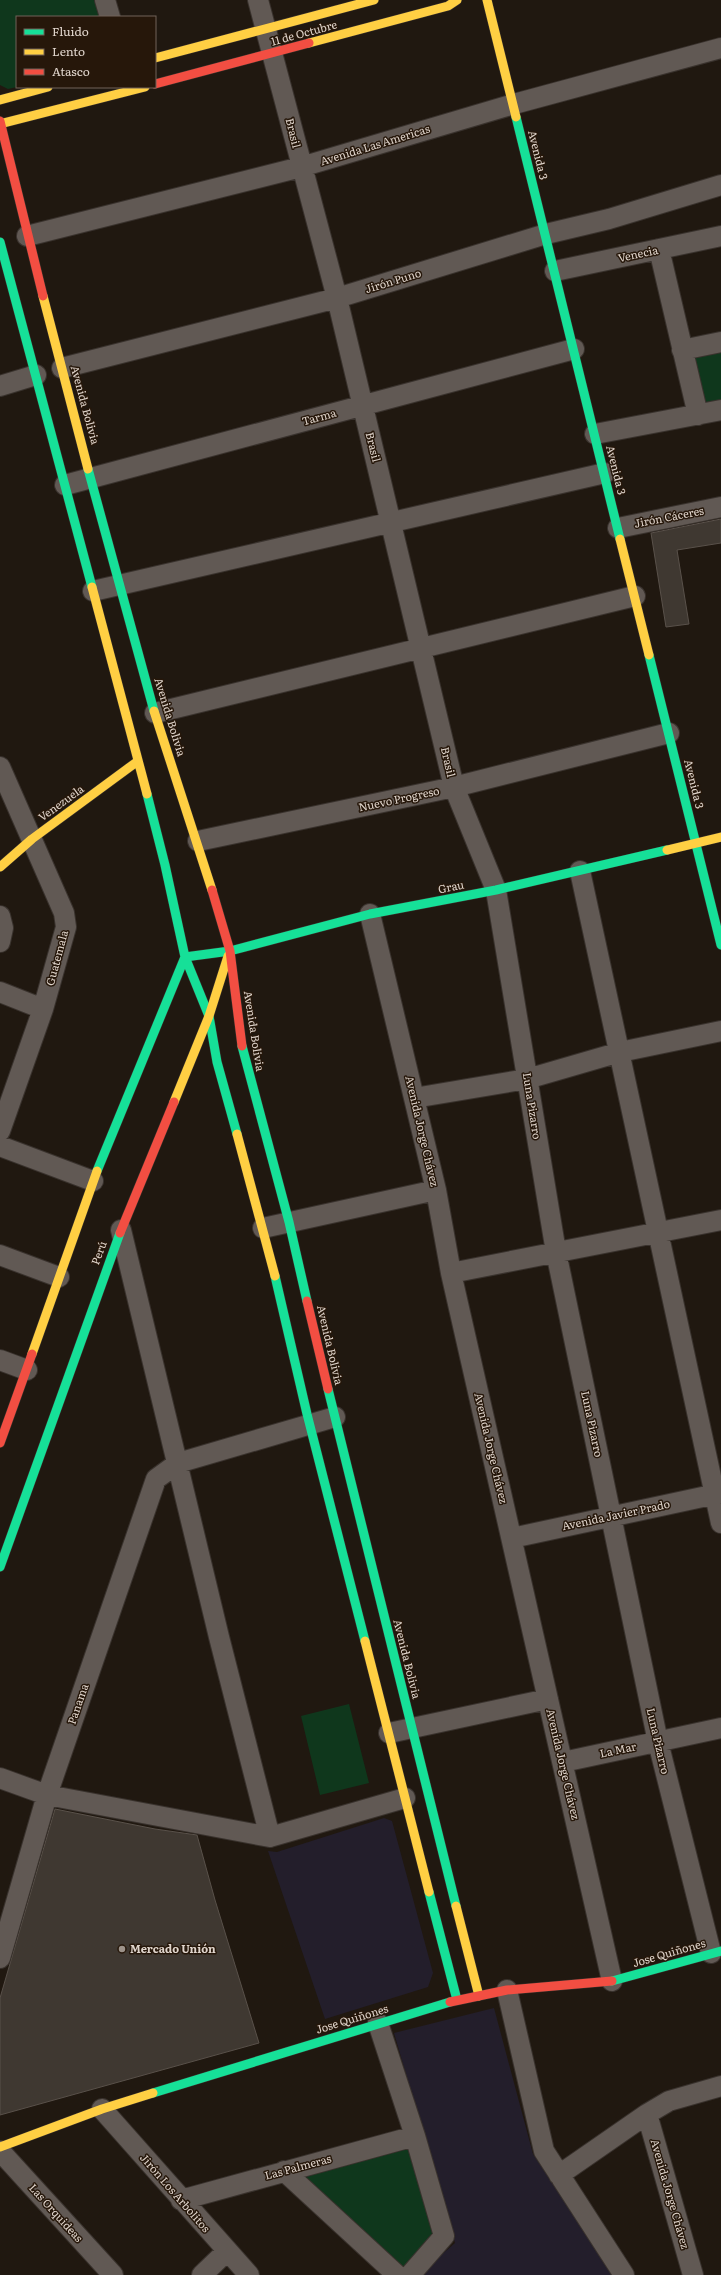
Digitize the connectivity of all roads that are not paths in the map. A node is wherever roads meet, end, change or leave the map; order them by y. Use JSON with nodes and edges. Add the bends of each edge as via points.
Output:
{"nodes":[{"id":1,"x":105,"y":0,"type":"edge"},
{"id":2,"x":258,"y":0,"type":"edge"},
{"id":3,"x":374,"y":0,"type":"edge"},
{"id":4,"x":457,"y":0,"type":"edge"},
{"id":5,"x":487,"y":0,"type":"edge"},
{"id":6,"x":110,"y":16,"type":"edge"},
{"id":7,"x":265,"y":28,"type":"junction"},
{"id":8,"x":721,"y":48,"type":"edge"},
{"id":9,"x":272,"y":54,"type":"junction"},
{"id":10,"x":156,"y":58,"type":"edge"},
{"id":11,"x":156,"y":84,"type":"edge"},
{"id":12,"x":44,"y":88,"type":"edge"},
{"id":13,"x":141,"y":88,"type":"edge"},
{"id":14,"x":0,"y":100,"type":"edge"},
{"id":15,"x":514,"y":104,"type":"junction"},
{"id":16,"x":0,"y":123,"type":"edge"},
{"id":17,"x":301,"y":167,"type":"junction"},
{"id":18,"x":721,"y":186,"type":"edge"},
{"id":19,"x":546,"y":234,"type":"junction"},
{"id":20,"x":27,"y":236,"type":"junction"},
{"id":21,"x":721,"y":236,"type":"edge"},
{"id":22,"x":0,"y":243,"type":"edge"},
{"id":23,"x":659,"y":249,"type":"junction"},
{"id":24,"x":555,"y":271,"type":"junction"},
{"id":25,"x":337,"y":298,"type":"junction"},
{"id":26,"x":721,"y":342,"type":"edge"},
{"id":27,"x":574,"y":349,"type":"junction"},
{"id":28,"x":682,"y":350,"type":"junction"},
{"id":29,"x":62,"y":368,"type":"junction"},
{"id":30,"x":36,"y":375,"type":"junction"},
{"id":31,"x":0,"y":386,"type":"edge"},
{"id":32,"x":363,"y":406,"type":"junction"},
{"id":33,"x":721,"y":410,"type":"edge"},
{"id":34,"x":698,"y":415,"type":"junction"},
{"id":35,"x":595,"y":434,"type":"junction"},
{"id":36,"x":604,"y":473,"type":"junction"},
{"id":37,"x":92,"y":477,"type":"junction"},
{"id":38,"x":64,"y":484,"type":"junction"},
{"id":39,"x":721,"y":507,"type":"edge"},
{"id":40,"x":391,"y":522,"type":"junction"},
{"id":41,"x":618,"y":528,"type":"junction"},
{"id":42,"x":119,"y":585,"type":"junction"},
{"id":43,"x":93,"y":591,"type":"junction"},
{"id":44,"x":635,"y":596,"type":"junction"},
{"id":45,"x":421,"y":648,"type":"junction"},
{"id":46,"x":156,"y":713,"type":"junction"},
{"id":47,"x":669,"y":733,"type":"junction"},
{"id":48,"x":138,"y":761,"type":"junction"},
{"id":49,"x":0,"y":767,"type":"edge"},
{"id":50,"x":454,"y":787,"type":"junction"},
{"id":51,"x":721,"y":837,"type":"edge"},
{"id":52,"x":32,"y":839,"type":"junction"},
{"id":53,"x":198,"y":841,"type":"junction"},
{"id":54,"x":696,"y":842,"type":"junction"},
{"id":55,"x":0,"y":867,"type":"edge"},
{"id":56,"x":580,"y":871,"type":"junction"},
{"id":57,"x":496,"y":890,"type":"junction"},
{"id":58,"x":370,"y":914,"type":"junction"},
{"id":59,"x":0,"y":916,"type":"edge"},
{"id":60,"x":0,"y":942,"type":"edge"},
{"id":61,"x":721,"y":945,"type":"edge"},
{"id":62,"x":230,"y":951,"type":"junction"},
{"id":63,"x":185,"y":957,"type":"junction"},
{"id":64,"x":0,"y":992,"type":"edge"},
{"id":65,"x":43,"y":1009,"type":"junction"},
{"id":66,"x":209,"y":1016,"type":"junction"},
{"id":67,"x":721,"y":1031,"type":"edge"},
{"id":68,"x":620,"y":1052,"type":"junction"},
{"id":69,"x":527,"y":1079,"type":"junction"},
{"id":70,"x":414,"y":1098,"type":"junction"},
{"id":71,"x":0,"y":1131,"type":"edge"},
{"id":72,"x":0,"y":1146,"type":"edge"},
{"id":73,"x":93,"y":1181,"type":"junction"},
{"id":74,"x":436,"y":1190,"type":"junction"},
{"id":75,"x":721,"y":1220,"type":"edge"},
{"id":76,"x":289,"y":1222,"type":"junction"},
{"id":77,"x":263,"y":1228,"type":"junction"},
{"id":78,"x":121,"y":1230,"type":"junction"},
{"id":79,"x":659,"y":1232,"type":"junction"},
{"id":80,"x":556,"y":1252,"type":"junction"},
{"id":81,"x":0,"y":1256,"type":"edge"},
{"id":82,"x":452,"y":1273,"type":"junction"},
{"id":83,"x":60,"y":1277,"type":"junction"},
{"id":84,"x":0,"y":1360,"type":"edge"},
{"id":85,"x":27,"y":1370,"type":"junction"},
{"id":86,"x":335,"y":1417,"type":"junction"},
{"id":87,"x":310,"y":1424,"type":"junction"},
{"id":88,"x":0,"y":1443,"type":"edge"},
{"id":89,"x":178,"y":1463,"type":"junction"},
{"id":90,"x":718,"y":1494,"type":"edge"},
{"id":91,"x":610,"y":1516,"type":"junction"},
{"id":92,"x":721,"y":1524,"type":"edge"},
{"id":93,"x":512,"y":1538,"type":"junction"},
{"id":94,"x":0,"y":1567,"type":"edge"},
{"id":95,"x":548,"y":1699,"type":"junction"},
{"id":96,"x":412,"y":1728,"type":"junction"},
{"id":97,"x":721,"y":1728,"type":"edge"},
{"id":98,"x":389,"y":1733,"type":"junction"},
{"id":99,"x":658,"y":1742,"type":"junction"},
{"id":100,"x":563,"y":1762,"type":"junction"},
{"id":101,"x":0,"y":1778,"type":"edge"},
{"id":102,"x":46,"y":1795,"type":"junction"},
{"id":103,"x":405,"y":1798,"type":"junction"},
{"id":104,"x":270,"y":1837,"type":"junction"},
{"id":105,"x":716,"y":1952,"type":"edge"},
{"id":106,"x":0,"y":1958,"type":"edge"},
{"id":107,"x":612,"y":1981,"type":"junction"},
{"id":108,"x":507,"y":1990,"type":"junction"},
{"id":109,"x":479,"y":1996,"type":"junction"},
{"id":110,"x":457,"y":2000,"type":"junction"},
{"id":111,"x":378,"y":2023,"type":"junction"},
{"id":112,"x":721,"y":2086,"type":"edge"},
{"id":113,"x":102,"y":2109,"type":"junction"},
{"id":114,"x":647,"y":2114,"type":"junction"},
{"id":115,"x":415,"y":2136,"type":"junction"},
{"id":116,"x":0,"y":2147,"type":"edge"},
{"id":117,"x":0,"y":2151,"type":"edge"},
{"id":118,"x":284,"y":2171,"type":"junction"},
{"id":119,"x":559,"y":2175,"type":"junction"},
{"id":120,"x":181,"y":2200,"type":"junction"},
{"id":121,"x":227,"y":2251,"type":"junction"},
{"id":122,"x":113,"y":2275,"type":"edge"},
{"id":123,"x":202,"y":2275,"type":"edge"},
{"id":124,"x":249,"y":2275,"type":"edge"},
{"id":125,"x":397,"y":2275,"type":"edge"},
{"id":126,"x":410,"y":2275,"type":"edge"},
{"id":127,"x":624,"y":2275,"type":"edge"},
{"id":128,"x":693,"y":2275,"type":"edge"}],
"edges":[{"from":1,"to":6,"type":"street"},
{"from":2,"to":7,"type":"street","name":"Brasil"},
{"from":3,"to":7,"type":"street","name":"11 de Octubre"},
{"from":4,"to":9,"type":"street","name":"11 de Octubre","via":[[448,6]]},
{"from":5,"to":15,"type":"street","name":"Avenida 3"},
{"from":7,"to":9,"type":"street","name":"Brasil"},
{"from":7,"to":10,"type":"street","name":"11 de Octubre"},
{"from":8,"to":15,"type":"street","name":"Avenida Las Americas"},
{"from":9,"to":11,"type":"street","name":"11 de Octubre"},
{"from":9,"to":17,"type":"street","name":"Brasil"},
{"from":12,"to":14,"type":"street"},
{"from":13,"to":16,"type":"street"},
{"from":15,"to":17,"type":"street","name":"Avenida Las Americas"},
{"from":15,"to":19,"type":"street","name":"Avenida 3"},
{"from":16,"to":20,"type":"street","name":"Avenida Bolivia"},
{"from":17,"to":20,"type":"street","name":"Avenida Las Americas"},
{"from":17,"to":25,"type":"street","name":"Brasil"},
{"from":18,"to":19,"type":"street","name":"Jirón Puno","via":[[610,219]]},
{"from":19,"to":24,"type":"street","name":"Avenida 3"},
{"from":19,"to":25,"type":"street","name":"Jirón Puno"},
{"from":20,"to":29,"type":"street","name":"Avenida Bolivia"},
{"from":21,"to":23,"type":"street","name":"Venecia"},
{"from":22,"to":30,"type":"street"},
{"from":23,"to":24,"type":"street","name":"Venecia"},
{"from":23,"to":28,"type":"street"},
{"from":24,"to":27,"type":"street","name":"Avenida 3"},
{"from":25,"to":29,"type":"street","name":"Jirón Puno"},
{"from":25,"to":32,"type":"street","name":"Brasil"},
{"from":26,"to":28,"type":"street"},
{"from":27,"to":32,"type":"street","name":"Tarma"},
{"from":27,"to":35,"type":"street","name":"Avenida 3"},
{"from":28,"to":34,"type":"street"},
{"from":29,"to":37,"type":"street","name":"Avenida Bolivia"},
{"from":30,"to":31,"type":"street"},
{"from":30,"to":38,"type":"street"},
{"from":32,"to":37,"type":"street","name":"Tarma"},
{"from":32,"to":40,"type":"street","name":"Brasil"},
{"from":33,"to":34,"type":"street"},
{"from":34,"to":35,"type":"street"},
{"from":35,"to":36,"type":"street","name":"Avenida 3"},
{"from":36,"to":40,"type":"street"},
{"from":36,"to":41,"type":"street","name":"Avenida 3"},
{"from":37,"to":38,"type":"street","name":"Tarma"},
{"from":37,"to":42,"type":"street","name":"Avenida Bolivia"},
{"from":38,"to":43,"type":"street"},
{"from":39,"to":41,"type":"street","name":"Jirón Cáceres"},
{"from":40,"to":42,"type":"street"},
{"from":40,"to":45,"type":"street","name":"Brasil"},
{"from":41,"to":44,"type":"street","name":"Avenida 3"},
{"from":42,"to":43,"type":"street"},
{"from":42,"to":46,"type":"street","name":"Avenida Bolivia"},
{"from":43,"to":48,"type":"street"},
{"from":44,"to":45,"type":"street"},
{"from":44,"to":47,"type":"street","name":"Avenida 3"},
{"from":45,"to":46,"type":"street"},
{"from":45,"to":50,"type":"street","name":"Brasil"},
{"from":46,"to":53,"type":"street","name":"Avenida Bolivia"},
{"from":47,"to":50,"type":"street","name":"Nuevo Progreso"},
{"from":47,"to":54,"type":"street","name":"Avenida 3"},
{"from":48,"to":52,"type":"street","name":"Venezuela"},
{"from":48,"to":63,"type":"street","via":[[165,865]]},
{"from":49,"to":52,"type":"street","name":"Guatemala"},
{"from":50,"to":53,"type":"street","name":"Nuevo Progreso"},
{"from":50,"to":57,"type":"street","name":"Brasil"},
{"from":51,"to":54,"type":"street","name":"Grau"},
{"from":52,"to":55,"type":"street","name":"Venezuela"},
{"from":52,"to":65,"type":"street","name":"Guatemala","via":[[64,913],[66,927]]},
{"from":53,"to":62,"type":"street","name":"Avenida Bolivia"},
{"from":54,"to":56,"type":"street","name":"Grau"},
{"from":54,"to":61,"type":"street","name":"Avenida 3"},
{"from":56,"to":57,"type":"street","name":"Grau"},
{"from":56,"to":68,"type":"street"},
{"from":57,"to":58,"type":"street","name":"Grau"},
{"from":57,"to":69,"type":"street","name":"Luna Pizarro"},
{"from":58,"to":62,"type":"street","name":"Grau"},
{"from":58,"to":70,"type":"street","name":"Avenida Jorge Chávez"},
{"from":59,"to":60,"type":"street","via":[[3,928]]},
{"from":62,"to":63,"type":"street","name":"Grau"},
{"from":62,"to":66,"type":"street","name":"Perú"},
{"from":62,"to":76,"type":"street","name":"Avenida Bolivia","via":[[244,1058]]},
{"from":63,"to":66,"type":"street"},
{"from":63,"to":73,"type":"street"},
{"from":64,"to":65,"type":"street"},
{"from":65,"to":71,"type":"street","name":"Guatemala"},
{"from":66,"to":77,"type":"street","via":[[217,1062]]},
{"from":66,"to":78,"type":"street","name":"Perú"},
{"from":67,"to":68,"type":"street"},
{"from":68,"to":69,"type":"street"},
{"from":68,"to":79,"type":"street"},
{"from":69,"to":70,"type":"street"},
{"from":69,"to":80,"type":"street","name":"Luna Pizarro"},
{"from":70,"to":74,"type":"street","name":"Avenida Jorge Chávez"},
{"from":72,"to":73,"type":"street"},
{"from":73,"to":83,"type":"street"},
{"from":74,"to":76,"type":"street"},
{"from":74,"to":82,"type":"street","name":"Avenida Jorge Chávez"},
{"from":75,"to":79,"type":"street"},
{"from":76,"to":77,"type":"street"},
{"from":76,"to":86,"type":"street","name":"Avenida Bolivia"},
{"from":77,"to":87,"type":"street"},
{"from":78,"to":89,"type":"street"},
{"from":78,"to":94,"type":"street","name":"Perú"},
{"from":79,"to":80,"type":"street"},
{"from":79,"to":90,"type":"street"},
{"from":80,"to":82,"type":"street"},
{"from":80,"to":91,"type":"street","name":"Luna Pizarro"},
{"from":81,"to":83,"type":"street"},
{"from":82,"to":93,"type":"street","name":"Avenida Jorge Chávez"},
{"from":83,"to":85,"type":"street"},
{"from":84,"to":85,"type":"street"},
{"from":85,"to":88,"type":"street"},
{"from":86,"to":87,"type":"street","name":"Panama"},
{"from":86,"to":96,"type":"street","name":"Avenida Bolivia"},
{"from":87,"to":89,"type":"street","name":"Panama"},
{"from":87,"to":98,"type":"street"},
{"from":89,"to":102,"type":"street","name":"Panama","via":[[156,1479]]},
{"from":89,"to":104,"type":"street"},
{"from":90,"to":91,"type":"street","name":"Avenida Javier Prado"},
{"from":90,"to":92,"type":"street"},
{"from":91,"to":93,"type":"street","name":"Avenida Javier Prado"},
{"from":91,"to":99,"type":"street","name":"Luna Pizarro"},
{"from":93,"to":95,"type":"street","name":"Avenida Jorge Chávez"},
{"from":95,"to":96,"type":"street"},
{"from":95,"to":100,"type":"street","name":"Avenida Jorge Chávez"},
{"from":96,"to":98,"type":"street"},
{"from":96,"to":109,"type":"street","name":"Avenida Bolivia"},
{"from":97,"to":99,"type":"street","name":"La Mar"},
{"from":98,"to":103,"type":"street"},
{"from":99,"to":100,"type":"street","name":"La Mar"},
{"from":99,"to":105,"type":"street","name":"Luna Pizarro"},
{"from":100,"to":107,"type":"street","name":"Avenida Jorge Chávez"},
{"from":101,"to":102,"type":"street"},
{"from":102,"to":104,"type":"street"},
{"from":102,"to":106,"type":"street","name":"Panama"},
{"from":103,"to":104,"type":"street"},
{"from":103,"to":110,"type":"street"},
{"from":105,"to":107,"type":"street","name":"Jose Quiñones"},
{"from":107,"to":108,"type":"street","name":"Jose Quiñones"},
{"from":108,"to":109,"type":"street","name":"Jose Quiñones"},
{"from":108,"to":119,"type":"street","via":[[544,2151]]},
{"from":109,"to":110,"type":"street","name":"Jose Quiñones"},
{"from":110,"to":111,"type":"street","name":"Jose Quiñones"},
{"from":111,"to":113,"type":"street","name":"Jose Quiñones"},
{"from":111,"to":115,"type":"street"},
{"from":112,"to":114,"type":"street","via":[[670,2102]]},
{"from":113,"to":116,"type":"street","name":"Jose Quiñones"},
{"from":113,"to":120,"type":"street","name":"Jirón Los Arbolitos"},
{"from":114,"to":119,"type":"street"},
{"from":114,"to":128,"type":"street","name":"Avenida Jorge Chávez"},
{"from":115,"to":118,"type":"street","name":"Las Palmeras"},
{"from":115,"to":126,"type":"street","via":[[444,2236]]},
{"from":117,"to":122,"type":"street","name":"Las Orquideas"},
{"from":118,"to":120,"type":"street","name":"Las Palmeras"},
{"from":118,"to":125,"type":"street"},
{"from":119,"to":127,"type":"street"},
{"from":120,"to":121,"type":"street","name":"Jirón Los Arbolitos"},
{"from":121,"to":123,"type":"street"},
{"from":121,"to":124,"type":"street","name":"Jirón Los Arbolitos"}]}
